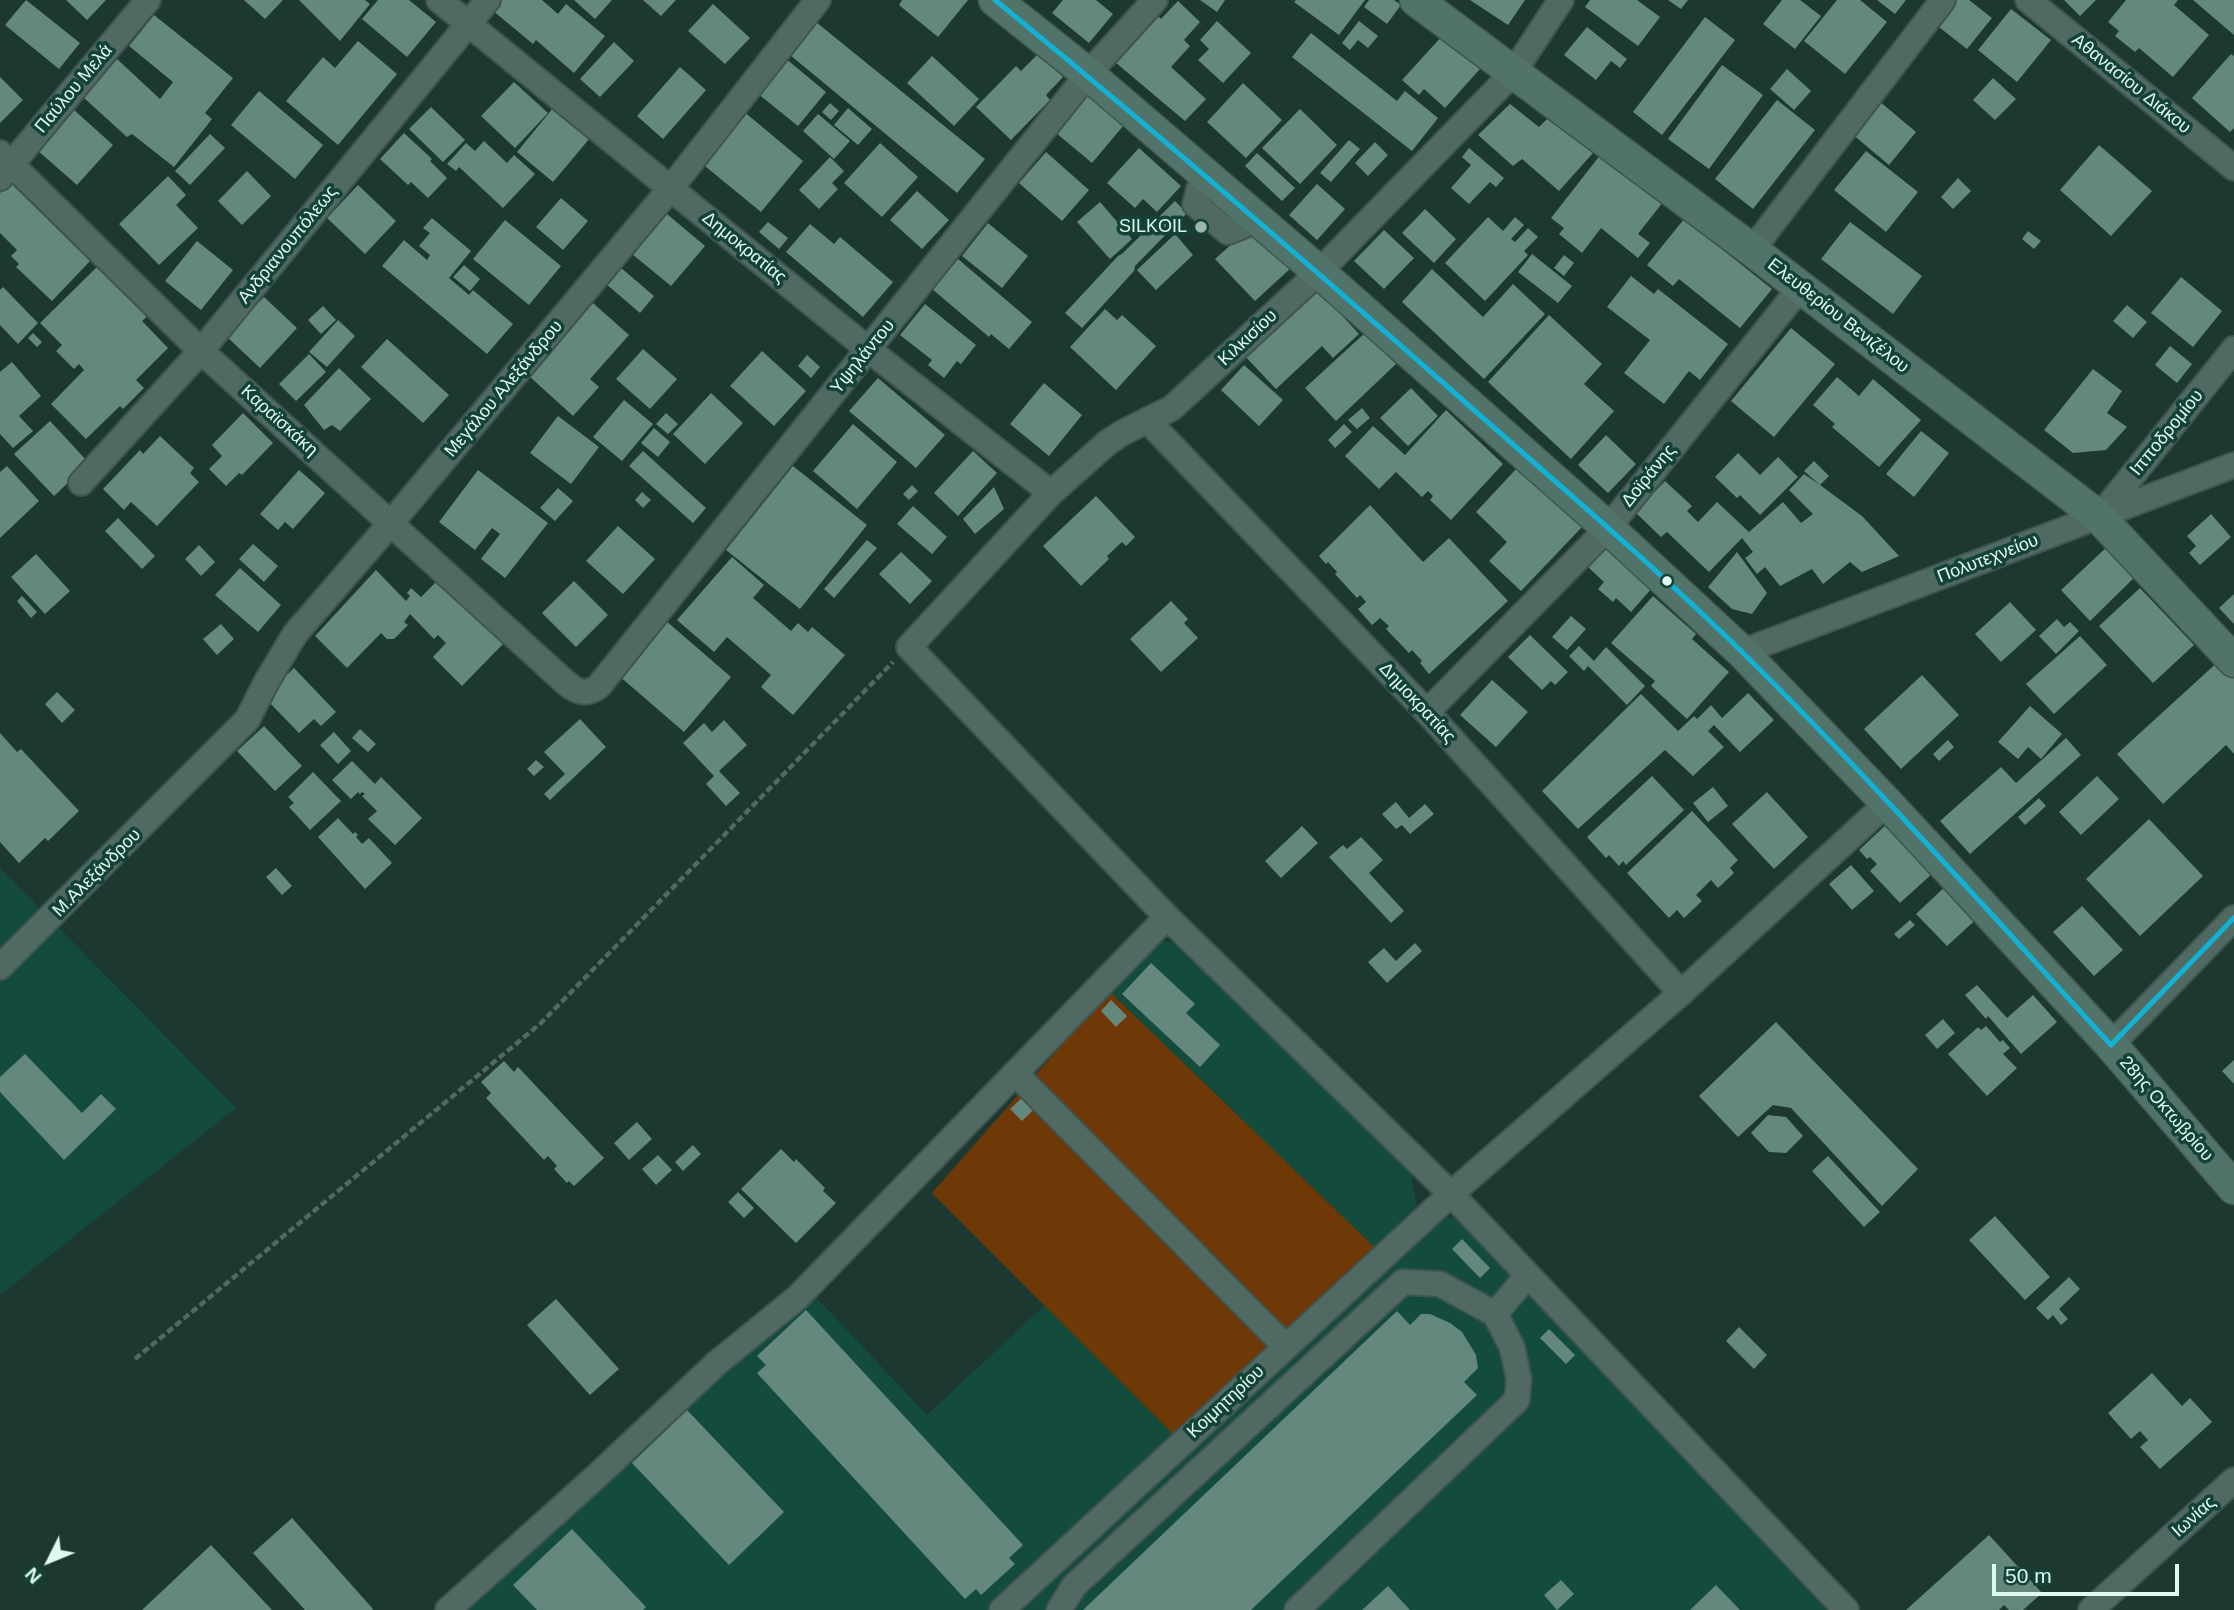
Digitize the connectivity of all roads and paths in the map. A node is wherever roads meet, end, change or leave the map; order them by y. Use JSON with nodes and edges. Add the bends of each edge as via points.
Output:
{"nodes":[{"id":1,"x":148,"y":0,"type":"edge"},
{"id":2,"x":439,"y":0,"type":"edge"},
{"id":3,"x":488,"y":0,"type":"edge"},
{"id":4,"x":818,"y":0,"type":"edge"},
{"id":5,"x":995,"y":0,"type":"edge"},
{"id":6,"x":1155,"y":0,"type":"edge"},
{"id":7,"x":1416,"y":0,"type":"edge"},
{"id":8,"x":1561,"y":0,"type":"edge"},
{"id":9,"x":1943,"y":0,"type":"edge"},
{"id":10,"x":2028,"y":0,"type":"edge"},
{"id":11,"x":469,"y":24,"type":"junction"},
{"id":12,"x":1513,"y":73,"type":"junction"},
{"id":13,"x":1088,"y":74,"type":"junction"},
{"id":14,"x":4,"y":165,"type":"edge"},
{"id":15,"x":2234,"y":168,"type":"edge"},
{"id":16,"x":671,"y":188,"type":"junction"},
{"id":17,"x":1199,"y":188,"type":"dead end"},
{"id":18,"x":1244,"y":226,"type":"dead end"},
{"id":19,"x":1752,"y":250,"type":"junction"},
{"id":20,"x":1319,"y":272,"type":"junction"},
{"id":21,"x":1800,"y":288,"type":"junction"},
{"id":22,"x":2234,"y":349,"type":"edge"},
{"id":23,"x":869,"y":350,"type":"junction"},
{"id":24,"x":201,"y":351,"type":"junction"},
{"id":25,"x":1147,"y":420,"type":"junction"},
{"id":26,"x":2234,"y":465,"type":"edge"},
{"id":27,"x":80,"y":483,"type":"dead end"},
{"id":28,"x":1051,"y":493,"type":"junction"},
{"id":29,"x":2099,"y":517,"type":"junction"},
{"id":30,"x":391,"y":523,"type":"junction"},
{"id":31,"x":1608,"y":528,"type":"junction"},
{"id":32,"x":909,"y":647,"type":"junction"},
{"id":33,"x":1742,"y":652,"type":"junction"},
{"id":34,"x":2234,"y":661,"type":"edge"},
{"id":35,"x":565,"y":682,"type":"joint"},
{"id":36,"x":1427,"y":712,"type":"junction"},
{"id":37,"x":192,"y":777,"type":"joint"},
{"id":38,"x":1887,"y":803,"type":"junction"},
{"id":39,"x":1167,"y":917,"type":"junction"},
{"id":40,"x":2234,"y":918,"type":"edge"},
{"id":41,"x":0,"y":967,"type":"edge"},
{"id":42,"x":1681,"y":993,"type":"junction"},
{"id":43,"x":2111,"y":1045,"type":"junction"},
{"id":44,"x":1015,"y":1073,"type":"junction"},
{"id":45,"x":2234,"y":1188,"type":"edge"},
{"id":46,"x":1451,"y":1194,"type":"junction"},
{"id":47,"x":1528,"y":1276,"type":"junction"},
{"id":48,"x":1495,"y":1314,"type":"junction"},
{"id":49,"x":1286,"y":1347,"type":"junction"},
{"id":50,"x":135,"y":1359,"type":"dead end"},
{"id":51,"x":2234,"y":1480,"type":"edge"},
{"id":52,"x":447,"y":1610,"type":"edge"},
{"id":53,"x":1002,"y":1610,"type":"edge"},
{"id":54,"x":1059,"y":1610,"type":"edge"},
{"id":55,"x":1297,"y":1610,"type":"edge"},
{"id":56,"x":1846,"y":1610,"type":"edge"},
{"id":57,"x":2091,"y":1610,"type":"edge"}],
"edges":[{"from":1,"to":14,"type":"street","name":"Παύλου Μελά"},
{"from":2,"to":11,"type":"street","name":"Δημοκρατίας"},
{"from":3,"to":11,"type":"street","name":"Ανδριανουπόλεως"},
{"from":4,"to":16,"type":"street","name":"Μεγάλου Αλεξάνδρου"},
{"from":5,"to":13,"type":"main road","name":"28ης Οκτωβρίου"},
{"from":6,"to":13,"type":"street","name":"Υψηλάντου"},
{"from":7,"to":12,"type":"main road","name":"Ελευθερίου Βενιζέλου"},
{"from":8,"to":12,"type":"street","name":"Κιλκισίου"},
{"from":9,"to":19,"type":"street"},
{"from":10,"to":15,"type":"street","name":"Αθανασίου Διάκου"},
{"from":11,"to":16,"type":"street","name":"Δημοκρατίας"},
{"from":11,"to":24,"type":"street","name":"Ανδριανουπόλεως"},
{"from":12,"to":19,"type":"main road","name":"Ελευθερίου Βενιζέλου"},
{"from":12,"to":20,"type":"street","name":"Κιλκισίου"},
{"from":13,"to":20,"type":"main road","name":"28ης Οκτωβρίου"},
{"from":13,"to":23,"type":"street","name":"Υψηλάντου"},
{"from":14,"to":24,"type":"street","name":"Καραϊσκάκη"},
{"from":16,"to":23,"type":"street","name":"Δημοκρατίας"},
{"from":16,"to":30,"type":"street","name":"Μεγάλου Αλεξάνδρου"},
{"from":17,"to":18,"type":"street","via":[[1195,204],[1228,232]]},
{"from":19,"to":21,"type":"main road","name":"Ελευθερίου Βενιζέλου"},
{"from":20,"to":25,"type":"street","name":"Κιλκισίου","via":[[1172,408]]},
{"from":20,"to":31,"type":"main road","name":"28ης Οκτωβρίου"},
{"from":21,"to":29,"type":"main road","name":"Ελευθερίου Βενιζέλου"},
{"from":21,"to":31,"type":"street","name":"Δοϊράνης"},
{"from":22,"to":29,"type":"street","name":"Ιπποδρομίου"},
{"from":23,"to":28,"type":"street","name":"Δημοκρατίας"},
{"from":23,"to":35,"type":"street","name":"Υψηλάντου","via":[[598,686],[585,693]]},
{"from":24,"to":27,"type":"street","name":"Ανδριανουπόλεως"},
{"from":24,"to":30,"type":"street","name":"Καραϊσκάκη"},
{"from":25,"to":28,"type":"street","name":"Κιλκισίου","via":[[1107,443]]},
{"from":25,"to":36,"type":"street","name":"Δημοκρατίας"},
{"from":26,"to":29,"type":"street","name":"Πολυτεχνείου"},
{"from":28,"to":32,"type":"street","name":"Κιλκισίου"},
{"from":29,"to":33,"type":"street","name":"Πολυτεχνείου"},
{"from":29,"to":34,"type":"main road","name":"Ελευθερίου Βενιζέλου"},
{"from":30,"to":35,"type":"street","name":"Καραϊσκάκη"},
{"from":30,"to":37,"type":"street","name":"Μεγάλου Αλεξάνδρου","via":[[295,634],[247,720]]},
{"from":31,"to":33,"type":"main road","name":"28ης Οκτωβρίου"},
{"from":31,"to":36,"type":"street","name":"Δοϊράνης"},
{"from":32,"to":39,"type":"street"},
{"from":32,"to":50,"type":"path","via":[[540,1024]]},
{"from":33,"to":38,"type":"main road","name":"28ης Οκτωβρίου"},
{"from":36,"to":42,"type":"street","name":"Δημοκρατίας"},
{"from":37,"to":41,"type":"street","name":"Μ.Αλεξάνδρου"},
{"from":38,"to":42,"type":"street","name":"Κοιμητηρίου"},
{"from":38,"to":43,"type":"main road","name":"28ης Οκτωβρίου"},
{"from":39,"to":44,"type":"street"},
{"from":39,"to":46,"type":"street"},
{"from":40,"to":43,"type":"street"},
{"from":42,"to":46,"type":"street","name":"Κοιμητηρίου"},
{"from":43,"to":45,"type":"main road","name":"28ης Οκτωβρίου"},
{"from":44,"to":49,"type":"street"},
{"from":44,"to":52,"type":"street","via":[[798,1297],[717,1363]]},
{"from":46,"to":47,"type":"street"},
{"from":46,"to":49,"type":"street","name":"Κοιμητηρίου"},
{"from":47,"to":48,"type":"street"},
{"from":47,"to":56,"type":"street"},
{"from":48,"to":54,"type":"street","via":[[1440,1284],[1403,1282],[1074,1586]]},
{"from":48,"to":55,"type":"street","via":[[1512,1348],[1519,1379],[1517,1400]]},
{"from":49,"to":53,"type":"street","name":"Κοιμητηρίου"},
{"from":51,"to":57,"type":"street","name":"Ιωνίας"}]}
